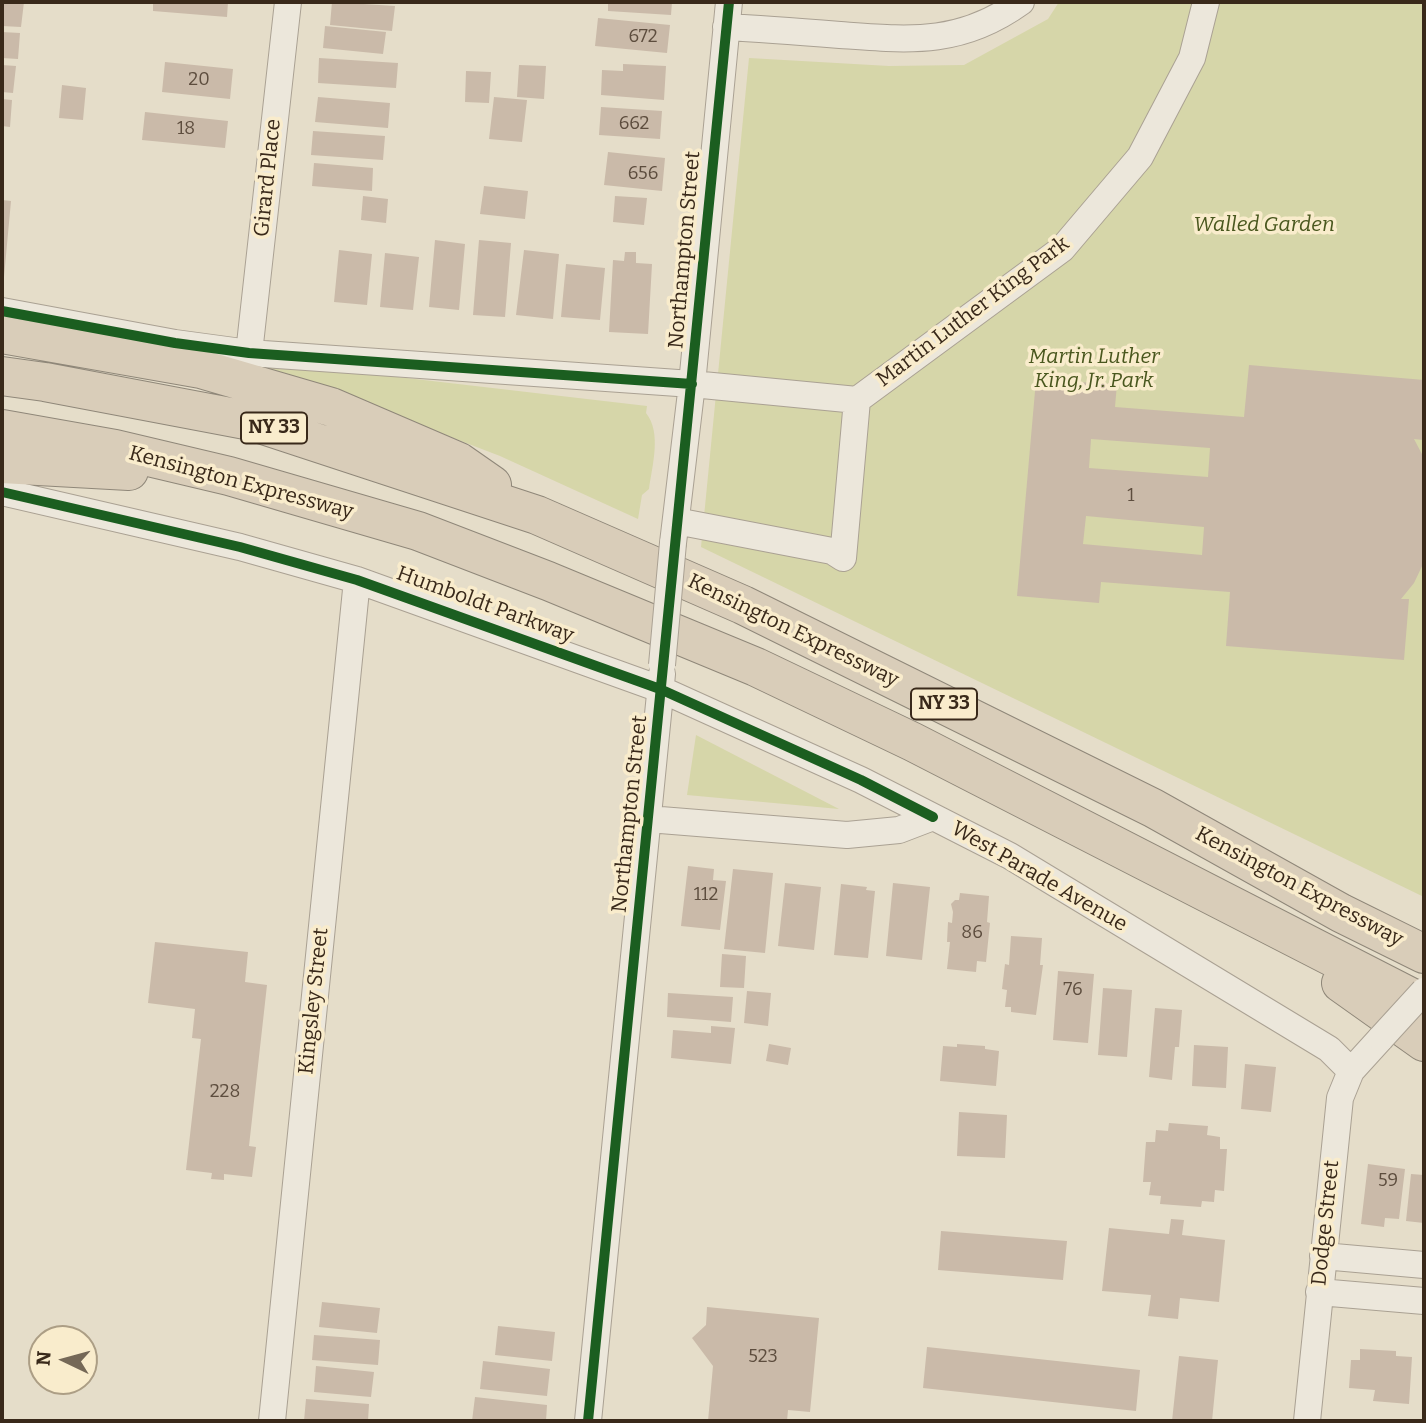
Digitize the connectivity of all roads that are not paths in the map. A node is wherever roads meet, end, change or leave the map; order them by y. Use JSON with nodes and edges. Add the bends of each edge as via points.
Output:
{"nodes":[{"id":1,"x":288,"y":2,"type":"edge"},
{"id":2,"x":1021,"y":2,"type":"edge"},
{"id":3,"x":1206,"y":2,"type":"edge"},
{"id":4,"x":727,"y":14,"type":"edge"},
{"id":5,"x":2,"y":311,"type":"edge"},
{"id":6,"x":2,"y":334,"type":"edge"},
{"id":7,"x":249,"y":353,"type":"junction"},
{"id":8,"x":2,"y":376,"type":"edge"},
{"id":9,"x":692,"y":384,"type":"junction"},
{"id":10,"x":857,"y":400,"type":"junction"},
{"id":11,"x":2,"y":429,"type":"edge"},
{"id":12,"x":2,"y":464,"type":"edge"},
{"id":13,"x":229,"y":476,"type":"junction"},
{"id":14,"x":2,"y":492,"type":"edge"},
{"id":15,"x":537,"y":515,"type":"junction"},
{"id":16,"x":675,"y":532,"type":"junction"},
{"id":17,"x":357,"y":580,"type":"junction"},
{"id":18,"x":661,"y":677,"type":"junction"},
{"id":19,"x":933,"y":817,"type":"junction"},
{"id":20,"x":648,"y":819,"type":"junction"},
{"id":21,"x":1341,"y":913,"type":"junction"},
{"id":22,"x":1424,"y":925,"type":"edge"},
{"id":23,"x":1424,"y":954,"type":"edge"},
{"id":24,"x":1424,"y":991,"type":"edge"},
{"id":25,"x":1406,"y":1026,"type":"edge"},
{"id":26,"x":1351,"y":1072,"type":"junction"},
{"id":27,"x":1323,"y":1256,"type":"junction"},
{"id":28,"x":1424,"y":1265,"type":"edge"},
{"id":29,"x":1319,"y":1292,"type":"junction"},
{"id":30,"x":1424,"y":1301,"type":"edge"},
{"id":31,"x":272,"y":1421,"type":"edge"},
{"id":32,"x":588,"y":1421,"type":"edge"},
{"id":33,"x":1307,"y":1421,"type":"edge"}],
"edges":[{"from":1,"to":7,"type":"street","name":"Girard Place"},
{"from":2,"to":4,"type":"street","via":[[976,26],[908,40]]},
{"from":3,"to":10,"type":"street","name":"Martin Luther King Park","via":[[1192,58],[1140,157],[1062,249]]},
{"from":4,"to":9,"type":"street","name":"Northampton Street"},
{"from":5,"to":7,"type":"street"},
{"from":6,"to":15,"type":"highway","via":[[201,369],[331,407],[459,462]]},
{"from":7,"to":9,"type":"street"},
{"from":8,"to":15,"type":"highway","name":"Kensington Expressway","number":"NY 33","via":[[251,421]]},
{"from":9,"to":10,"type":"street","name":"Martin Luther King Park"},
{"from":9,"to":16,"type":"street","name":"Northampton Street"},
{"from":10,"to":16,"type":"street","name":"Martin Luther King Park","via":[[843,558],[832,551]]},
{"from":11,"to":13,"type":"highway","name":"Kensington Expressway","number":"NY 33"},
{"from":12,"to":13,"type":"highway"},
{"from":13,"to":25,"type":"highway","name":"Kensington Expressway","number":"NY 33","via":[[418,531],[756,667],[913,741],[1230,905]]},
{"from":14,"to":17,"type":"street","name":"Humboldt Parkway","via":[[240,547]]},
{"from":15,"to":21,"type":"highway","name":"Kensington Expressway","number":"NY 33","via":[[756,611],[1153,808]]},
{"from":16,"to":18,"type":"street","name":"Northampton Street","bridge":true},
{"from":17,"to":18,"type":"street","name":"Humboldt Parkway"},
{"from":17,"to":31,"type":"street","name":"Kingsley Street"},
{"from":18,"to":19,"type":"street","name":"Humboldt Parkway"},
{"from":18,"to":20,"type":"street","name":"Northampton Street"},
{"from":19,"to":20,"type":"street","name":"West Parade Avenue","via":[[899,830],[847,835]]},
{"from":19,"to":26,"type":"street","name":"West Parade Avenue","via":[[1010,856],[1329,1049]]},
{"from":20,"to":32,"type":"street","name":"Northampton Street"},
{"from":21,"to":22,"type":"highway"},
{"from":21,"to":23,"type":"highway","name":"Kensington Expressway","number":"NY 33"},
{"from":24,"to":25,"type":"street","bridge":true},
{"from":25,"to":26,"type":"street","name":"Dodge Street"},
{"from":26,"to":27,"type":"street","name":"Dodge Street","via":[[1340,1098]]},
{"from":27,"to":28,"type":"street"},
{"from":27,"to":29,"type":"street","name":"Dodge Street"},
{"from":29,"to":30,"type":"street"},
{"from":29,"to":33,"type":"street","name":"Dodge Street"}]}
